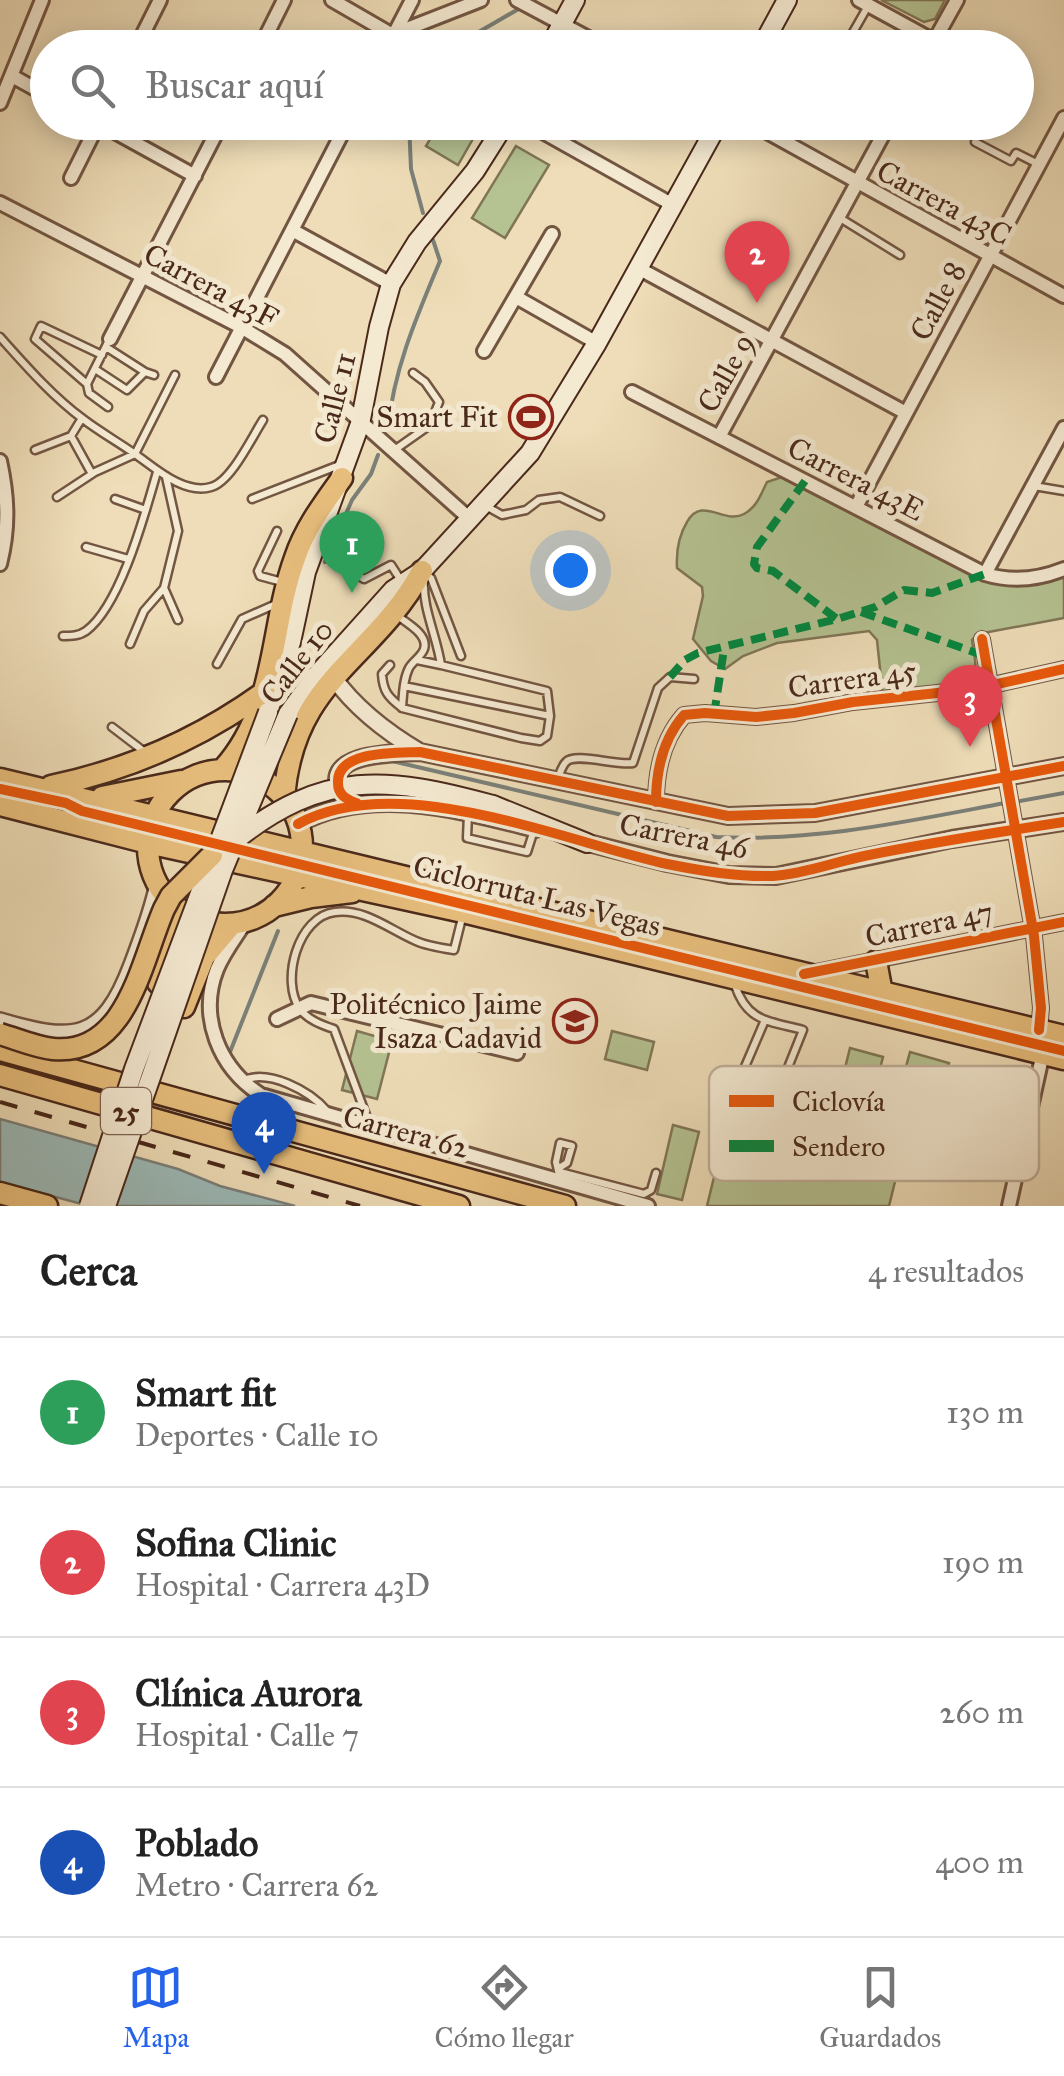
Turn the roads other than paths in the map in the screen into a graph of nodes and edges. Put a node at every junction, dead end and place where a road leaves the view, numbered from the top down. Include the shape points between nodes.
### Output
1 (42, 0) edge
2 (160, 0) edge
3 (284, 0) edge
4 (332, 0) edge
5 (412, 0) edge
6 (481, 0) edge
7 (576, 0) edge
8 (787, 0) edge
9 (958, 0) edge
10 (519, 1) edge
11 (864, 2) edge
12 (562, 24) junction
13 (30, 30) edge
14 (30, 30) edge
15 (145, 30) edge
16 (269, 30) edge
17 (387, 30) edge
18 (396, 30) edge
19 (404, 30) edge
20 (559, 30) edge
21 (573, 30) edge
22 (771, 30) edge
23 (852, 30) edge
24 (910, 30) edge
25 (941, 30) edge
26 (12, 76) junction
27 (30, 86) edge
28 (0, 103) edge
29 (1064, 118) edge
30 (90, 140) edge
31 (129, 140) edge
32 (213, 140) edge
33 (339, 140) edge
34 (495, 140) edge
35 (558, 140) edge
36 (710, 140) edge
37 (780, 140) edge
38 (880, 140) edge
39 (975, 142) dead end
40 (1039, 165) junction
41 (194, 176) junction
42 (72, 178) dead end
43 (857, 184) junction
44 (0, 203) edge
45 (673, 205) junction
46 (839, 218) junction
47 (292, 230) junction
48 (552, 234) dead end
49 (900, 255) dead end
50 (990, 256) junction
51 (638, 268) junction
52 (143, 278) junction
53 (391, 284) junction
54 (1064, 296) edge
55 (516, 297) junction
56 (242, 326) junction
57 (0, 337) edge
58 (772, 341) junction
59 (597, 343) junction
60 (106, 347) junction
61 (484, 351) dead end
62 (95, 368) junction
63 (145, 372) junction
64 (413, 373) dead end
65 (175, 375) dead end
66 (154, 376) dead end
67 (216, 377) dead end
68 (88, 384) junction
69 (632, 392) dead end
70 (108, 407) dead end
71 (906, 413) junction
72 (82, 418) junction
73 (263, 420) dead end
74 (360, 424) junction
75 (1064, 428) edge
76 (71, 436) junction
77 (719, 437) junction
78 (35, 450) dead end
79 (392, 452) junction
80 (135, 454) junction
81 (0, 461) edge
82 (345, 469) junction
83 (157, 472) junction
84 (92, 474) junction
85 (166, 476) junction
86 (1033, 486) junction
87 (1064, 491) edge
88 (57, 497) dead end
89 (115, 499) dead end
90 (252, 499) dead end
91 (484, 504) junction
92 (856, 507) junction
93 (146, 510) junction
94 (600, 516) dead end
95 (471, 520) junction
96 (277, 531) dead end
97 (86, 547) dead end
98 (341, 547) dead end
99 (128, 559) junction
100 (0, 564) edge
101 (427, 568) junction
102 (1064, 569) edge
103 (986, 574) junction
104 (403, 583) junction
105 (164, 588) junction
106 (284, 592) junction
107 (394, 613) junction
108 (178, 620) dead end
109 (64, 636) dead end
110 (982, 639) dead end
111 (130, 644) dead end
112 (460, 656) dead end
113 (416, 659) junction
114 (216, 664) dead end
115 (390, 664) dead end
116 (441, 665) junction
117 (1064, 670) edge
118 (333, 677) junction
119 (694, 679) dead end
120 (404, 686) junction
121 (991, 686) junction
122 (402, 708) junction
123 (261, 709) junction
124 (550, 716) junction
125 (112, 727) dead end
126 (294, 741) junction
127 (420, 752) junction
128 (151, 757) junction
129 (1064, 766) edge
130 (223, 769) junction
131 (1006, 777) junction
132 (0, 778) edge
133 (188, 779) junction
134 (557, 779) junction
135 (42, 788) junction
136 (284, 797) junction
137 (87, 799) junction
138 (656, 802) junction
139 (358, 804) junction
140 (0, 805) edge
141 (468, 813) junction
142 (155, 815) junction
143 (1015, 822) junction
144 (1064, 822) edge
145 (298, 824) junction
146 (534, 829) junction
147 (148, 842) junction
148 (233, 843) junction
149 (588, 843) junction
150 (302, 850) junction
151 (212, 854) junction
152 (297, 874) junction
153 (162, 891) junction
154 (374, 892) junction
155 (274, 906) junction
156 (463, 912) junction
157 (239, 922) junction
158 (1064, 922) edge
159 (1033, 928) junction
160 (876, 961) junction
161 (804, 974) junction
162 (733, 979) junction
163 (882, 993) junction
164 (300, 1008) junction
165 (277, 1019) dead end
166 (765, 1020) junction
167 (0, 1021) edge
168 (1053, 1031) edge
169 (36, 1032) junction
170 (0, 1034) edge
171 (0, 1050) edge
172 (517, 1053) dead end
173 (1054, 1056) edge
174 (745, 1066) edge
175 (788, 1066) edge
176 (142, 1071) junction
177 (76, 1073) junction
178 (0, 1075) edge
179 (242, 1081) junction
180 (1039, 1106) edge
181 (328, 1112) junction
182 (369, 1124) junction
183 (656, 1172) dead end
184 (559, 1174) junction
185 (1016, 1181) edge
186 (0, 1193) edge
187 (47, 1206) edge
188 (89, 1206) edge
189 (106, 1206) edge
190 (459, 1206) edge
191 (565, 1206) edge
192 (648, 1206) edge
193 (1009, 1206) edge

1 - 13 street
2 - 15 street
3 - 16 street
4 - 17 street
5 - 18 street
6 - 19 street
7 - 12 main road
8 - 22 main road
9 - 25 street
10 - 12 street
11 - 23 lane
11 - 24 street
12 - 20 main road
12 - 21 street
14 - 26 street
26 - 27 street
26 - 28 street
29 - 40 street, Calle 8
30 - 42 street
31 - 41 street
32 - 41 street
33 - 47 street
34 - 53 main road, Calle 11
35 - 45 street
36 - 45 main road, Calle 10
37 - 43 street, Carrera 43C
38 - 43 street, Calle 9
39 - 40 lane via 1011,161 1016,153
40 - 50 street, Calle 8
41 - 52 street
43 - 46 street, Calle 9
43 - 50 street, Carrera 43C
44 - 52 street, Carrera 43F
45 - 51 main road, Calle 10
46 - 49 lane
46 - 58 street, Calle 9
47 - 53 street
47 - 56 street
48 - 55 street
50 - 54 street, Carrera 43C
50 - 71 street, Calle 8
51 - 58 street
51 - 59 main road, Calle 10
52 - 56 street, Carrera 43F
52 - 60 street
53 - 74 main road, Calle 11
55 - 59 street
55 - 61 street
56 - 67 street
56 - 74 street, Carrera 43F via 285,354
57 - 72 lane
58 - 71 street
58 - 77 street, Calle 9
59 - 91 main road, Calle 10 via 530,453
60 - 62 lane
60 - 63 lane
60 - 68 lane via 41,326 35,339
62 - 63 lane via 126,390
62 - 68 lane
63 - 66 lane
64 - 79 lane via 439,402 430,425
65 - 80 lane
68 - 70 lane via 89,393
69 - 77 street, Carrera 43E
71 - 92 street, Calle 8
72 - 76 lane
72 - 80 lane
73 - 85 lane via 224,480 198,488
74 - 79 street, Carrera 43F
74 - 82 main road, Calle 11
75 - 86 street
76 - 78 lane
76 - 84 lane
77 - 92 street, Carrera 43E
79 - 95 street, Carrera 43F
80 - 83 lane
80 - 84 lane
81 - 100 street via 8,527
82 - 90 lane
82 - 106 main road via 312,518
82 - 123 main road, Calle 11 via 306,572 291,642
83 - 85 lane
83 - 93 lane
84 - 88 lane
85 - 105 lane via 178,530
86 - 87 lane
86 - 103 street
89 - 93 lane
91 - 94 lane via 502,515 560,497
91 - 95 main road, Calle 10
92 - 103 street, Carrera 43E
93 - 99 lane
95 - 101 main road, Calle 10
96 - 106 lane via 258,571
97 - 99 lane
98 - 104 lane via 356,575 364,578 392,565
99 - 109 lane via 97,619 76,636
101 - 104 main road, Calle 10
101 - 107 main road
101 - 112 lane
101 - 116 lane via 423,592
102 - 103 street, Carrera 43E via 1039,577
104 - 148 main road, Calle 10, bridge via 341,646 288,714
105 - 108 lane
105 - 111 lane via 144,610
106 - 114 lane via 242,619
106 - 123 main road
107 - 113 lane via 422,635 423,652
107 - 118 main road
110 - 121 street
113 - 116 lane
113 - 120 lane
115 - 122 lane via 383,685
116 - 124 lane via 547,691
117 - 121 street, Carrera 45
118 - 126 main road
118 - 127 street, Carrera 46 via 389,734
119 - 134 lane via 670,678 658,688 633,764 574,757
120 - 122 lane
120 - 124 lane
121 - 131 street
121 - 138 street, Carrera 45 via 756,717 684,715 658,770
122 - 124 lane via 540,741
123 - 126 main road via 270,739
123 - 128 main road
123 - 130 main road
123 - 151 main road, Calle 10, bridge
125 - 128 lane
126 - 136 main road
127 - 134 street, Carrera 46
127 - 139 street via 368,756 344,766 338,787
128 - 135 main road
129 - 131 street, Carrera 46
130 - 133 main road
130 - 136 main road via 246,772
131 - 138 street, Carrera 46 via 815,813 728,816
131 - 143 street
132 - 135 main road
133 - 137 main road
133 - 142 main road
134 - 138 street, Carrera 46
135 - 137 main road
136 - 145 main road
137 - 142 main road
139 - 141 street, Carrera 46
139 - 145 street, Carrera 46
140 - 147 main road
141 - 146 street, Carrera 46
141 - 146 lane via 467,838 527,852
142 - 147 main road
142 - 150 main road
143 - 144 street, Carrera 46
143 - 149 street, Carrera 46 via 776,876 729,875
143 - 159 street
145 - 150 main road
146 - 149 street, Carrera 46
147 - 152 main road
147 - 153 main road
148 - 149 main road, bridge via 283,808 341,788 402,784 493,804
148 - 176 main road, Calle 10, bridge
150 - 152 main road
150 - 161 main road
151 - 170 main road, bridge via 171,896 106,1034 65,1049
151 - 176 main road, Calle 10, bridge
152 - 154 main road
152 - 155 main road
153 - 157 main road via 196,918
153 - 169 street via 105,1018 76,1032
153 - 176 main road, bridge via 171,913 167,955 139,1035
154 - 155 main road
154 - 156 main road
155 - 157 main road
156 - 162 main road
156 - 164 lane via 454,950 419,942 370,917 334,912 310,922 292,984
157 - 176 main road, bridge via 204,957 168,1048
157 - 179 street via 210,1001 217,1044
158 - 159 street, Carrera 47
159 - 160 street, Carrera 47
159 - 168 street via 1042,1008
160 - 161 street, Carrera 47
160 - 163 main road
161 - 163 main road
162 - 166 lane via 742,1006
162 - 173 main road
163 - 168 main road
164 - 165 street
164 - 172 street via 310,1003
164 - 182 lane via 334,1029
166 - 174 lane
166 - 175 lane via 803,1030
167 - 169 street
169 - 177 main road
171 - 177 main road, Carrera 62 / 25
173 - 180 street
176 - 188 main road, Calle 10, bridge
176 - 189 main road, Calle 10, bridge
177 - 191 main road, Carrera 62 / 25
178 - 190 main road, Carrera 62 / 25
179 - 181 street via 261,1095
179 - 181 lane via 256,1076 305,1090
181 - 182 street
182 - 184 street
183 - 184 lane via 644,1194
184 - 192 street
185 - 193 street
186 - 187 main road

